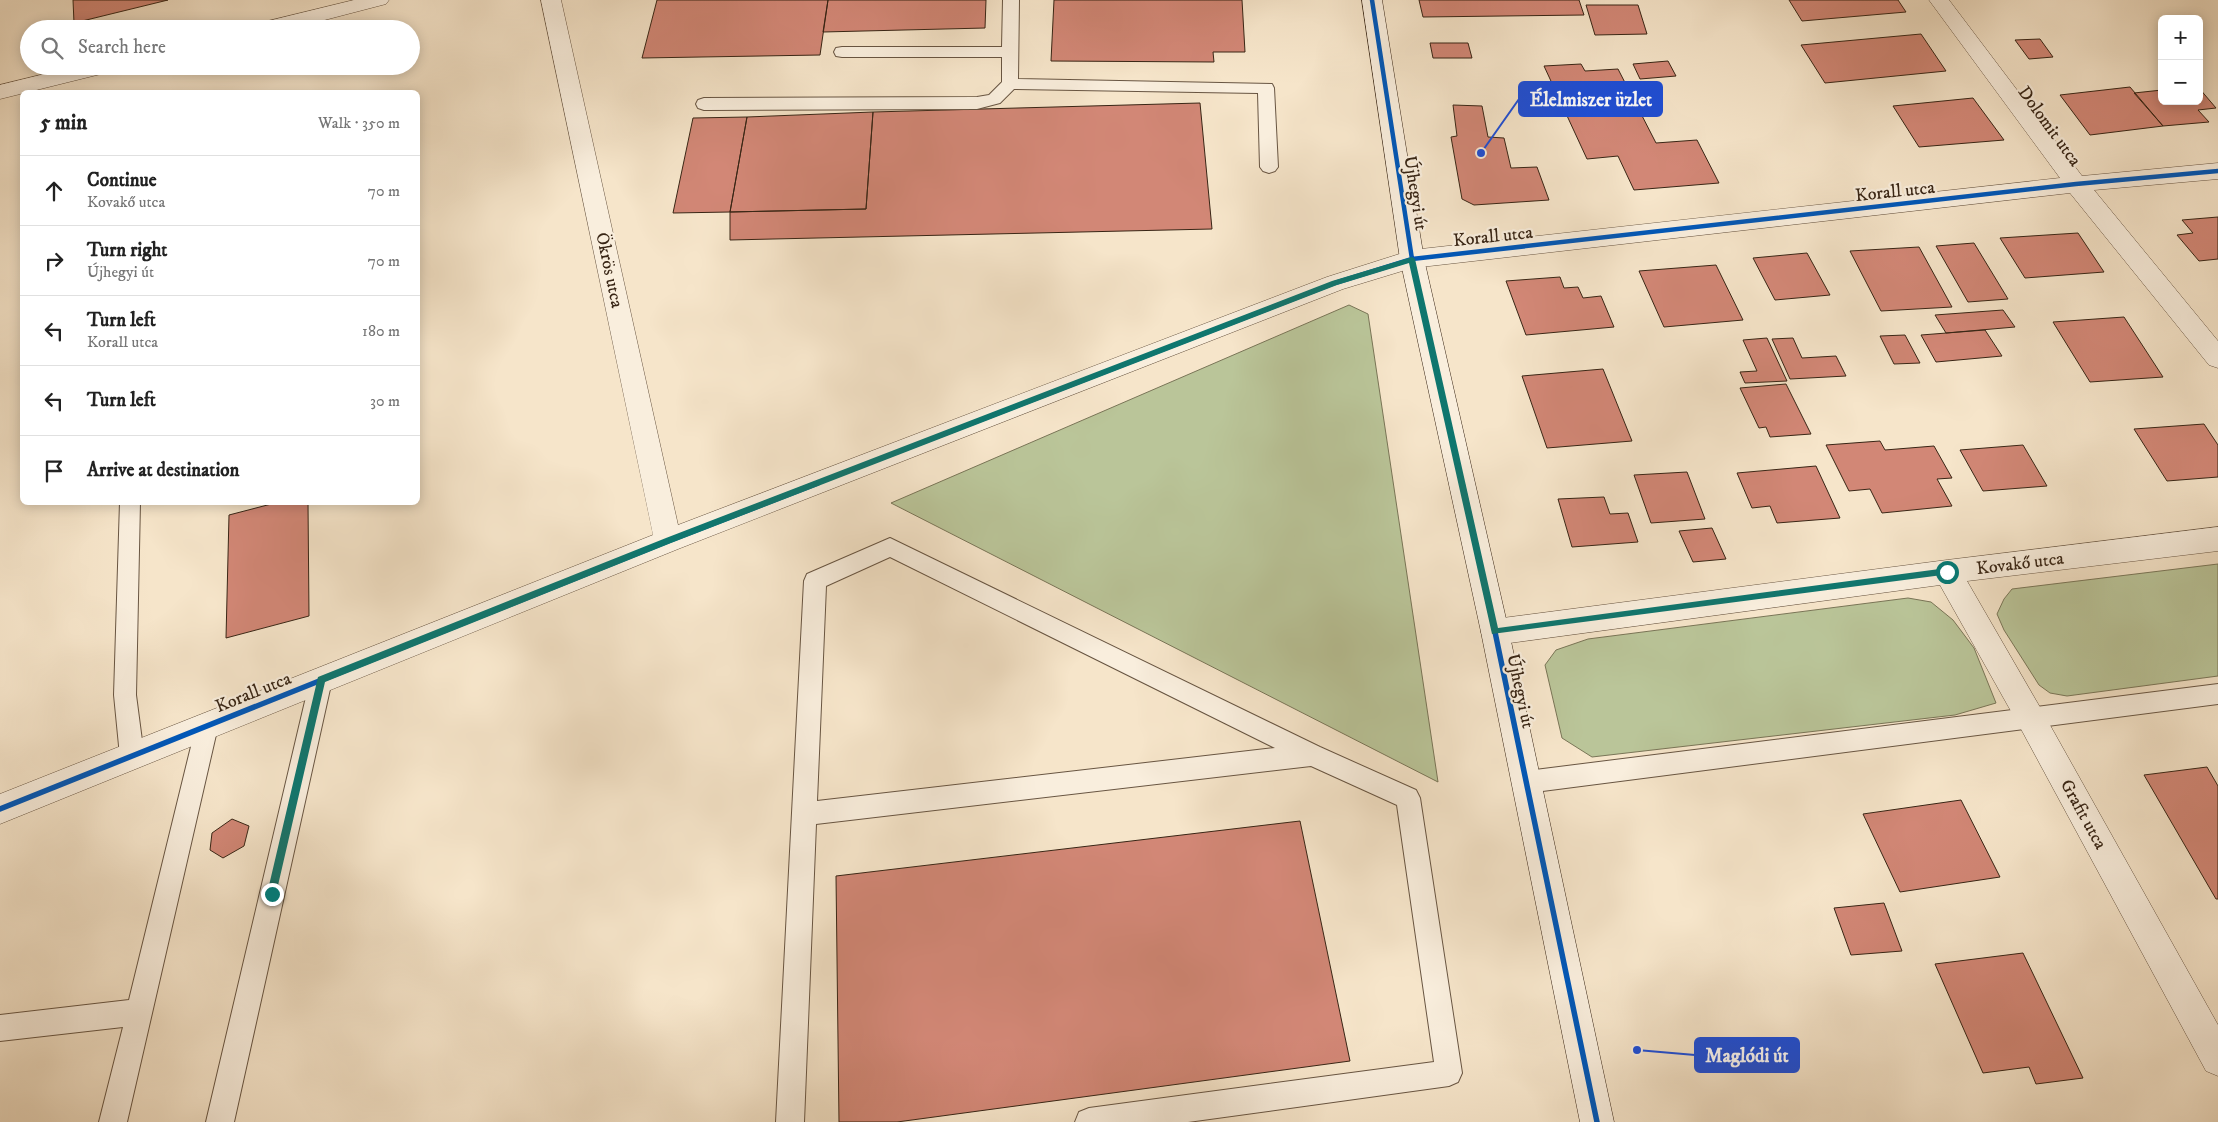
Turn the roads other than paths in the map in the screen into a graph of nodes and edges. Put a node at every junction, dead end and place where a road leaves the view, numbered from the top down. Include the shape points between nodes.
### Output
1 (379, 0) edge
2 (551, 0) edge
3 (1012, 0) edge
4 (1372, 0) edge
5 (1940, 0) edge
6 (299, 20) edge
7 (842, 52) dead end
8 (1010, 52) junction
9 (69, 75) edge
10 (1010, 84) junction
11 (0, 92) edge
12 (704, 104) dead end
13 (1269, 167) dead end
14 (2218, 171) edge
15 (2076, 184) junction
16 (1412, 259) junction
17 (2218, 358) edge
18 (130, 505) edge
19 (2218, 539) edge
20 (668, 541) junction
21 (1947, 572) junction
22 (1495, 632) junction
23 (321, 680) junction
24 (2218, 694) edge
25 (2031, 719) junction
26 (207, 726) junction
27 (1312, 755) junction
28 (132, 756) junction
29 (1527, 782) junction
30 (0, 809) edge
31 (806, 814) junction
32 (139, 1012) junction
33 (0, 1028) edge
34 (2218, 1058) edge
35 (113, 1122) edge
36 (220, 1122) edge
37 (790, 1122) edge
38 (1089, 1122) edge
39 (1597, 1122) edge

1 - 6 street
2 - 20 street, Ökrös utca
3 - 8 lane
4 - 16 street, Újhegyi út
5 - 15 street, Dolomit utca
7 - 8 lane
8 - 10 lane
9 - 11 street
10 - 12 lane via 994,99 977,103
10 - 13 lane via 1266,88
14 - 15 street, Korall utca
15 - 16 street, Korall utca
15 - 17 street, Dolomit utca
16 - 20 street, Korall utca via 1335,283
16 - 22 street, Újhegyi út
18 - 28 lane via 125,695
19 - 21 street, Kovakő utca
20 - 23 street, Korall utca
21 - 22 street, Kovakő utca
21 - 25 street, Grafit utca
22 - 29 street, Újhegyi út
23 - 26 street, Korall utca
23 - 36 lane
24 - 25 lane
25 - 29 lane
25 - 34 street, Grafit utca
26 - 28 street, Korall utca
26 - 32 lane
27 - 31 lane
27 - 31 lane via 890,547 815,581
27 - 38 lane via 1408,798 1449,1073
28 - 30 street, Korall utca
29 - 39 street, Újhegyi út
31 - 37 lane
32 - 33 lane
32 - 35 lane

